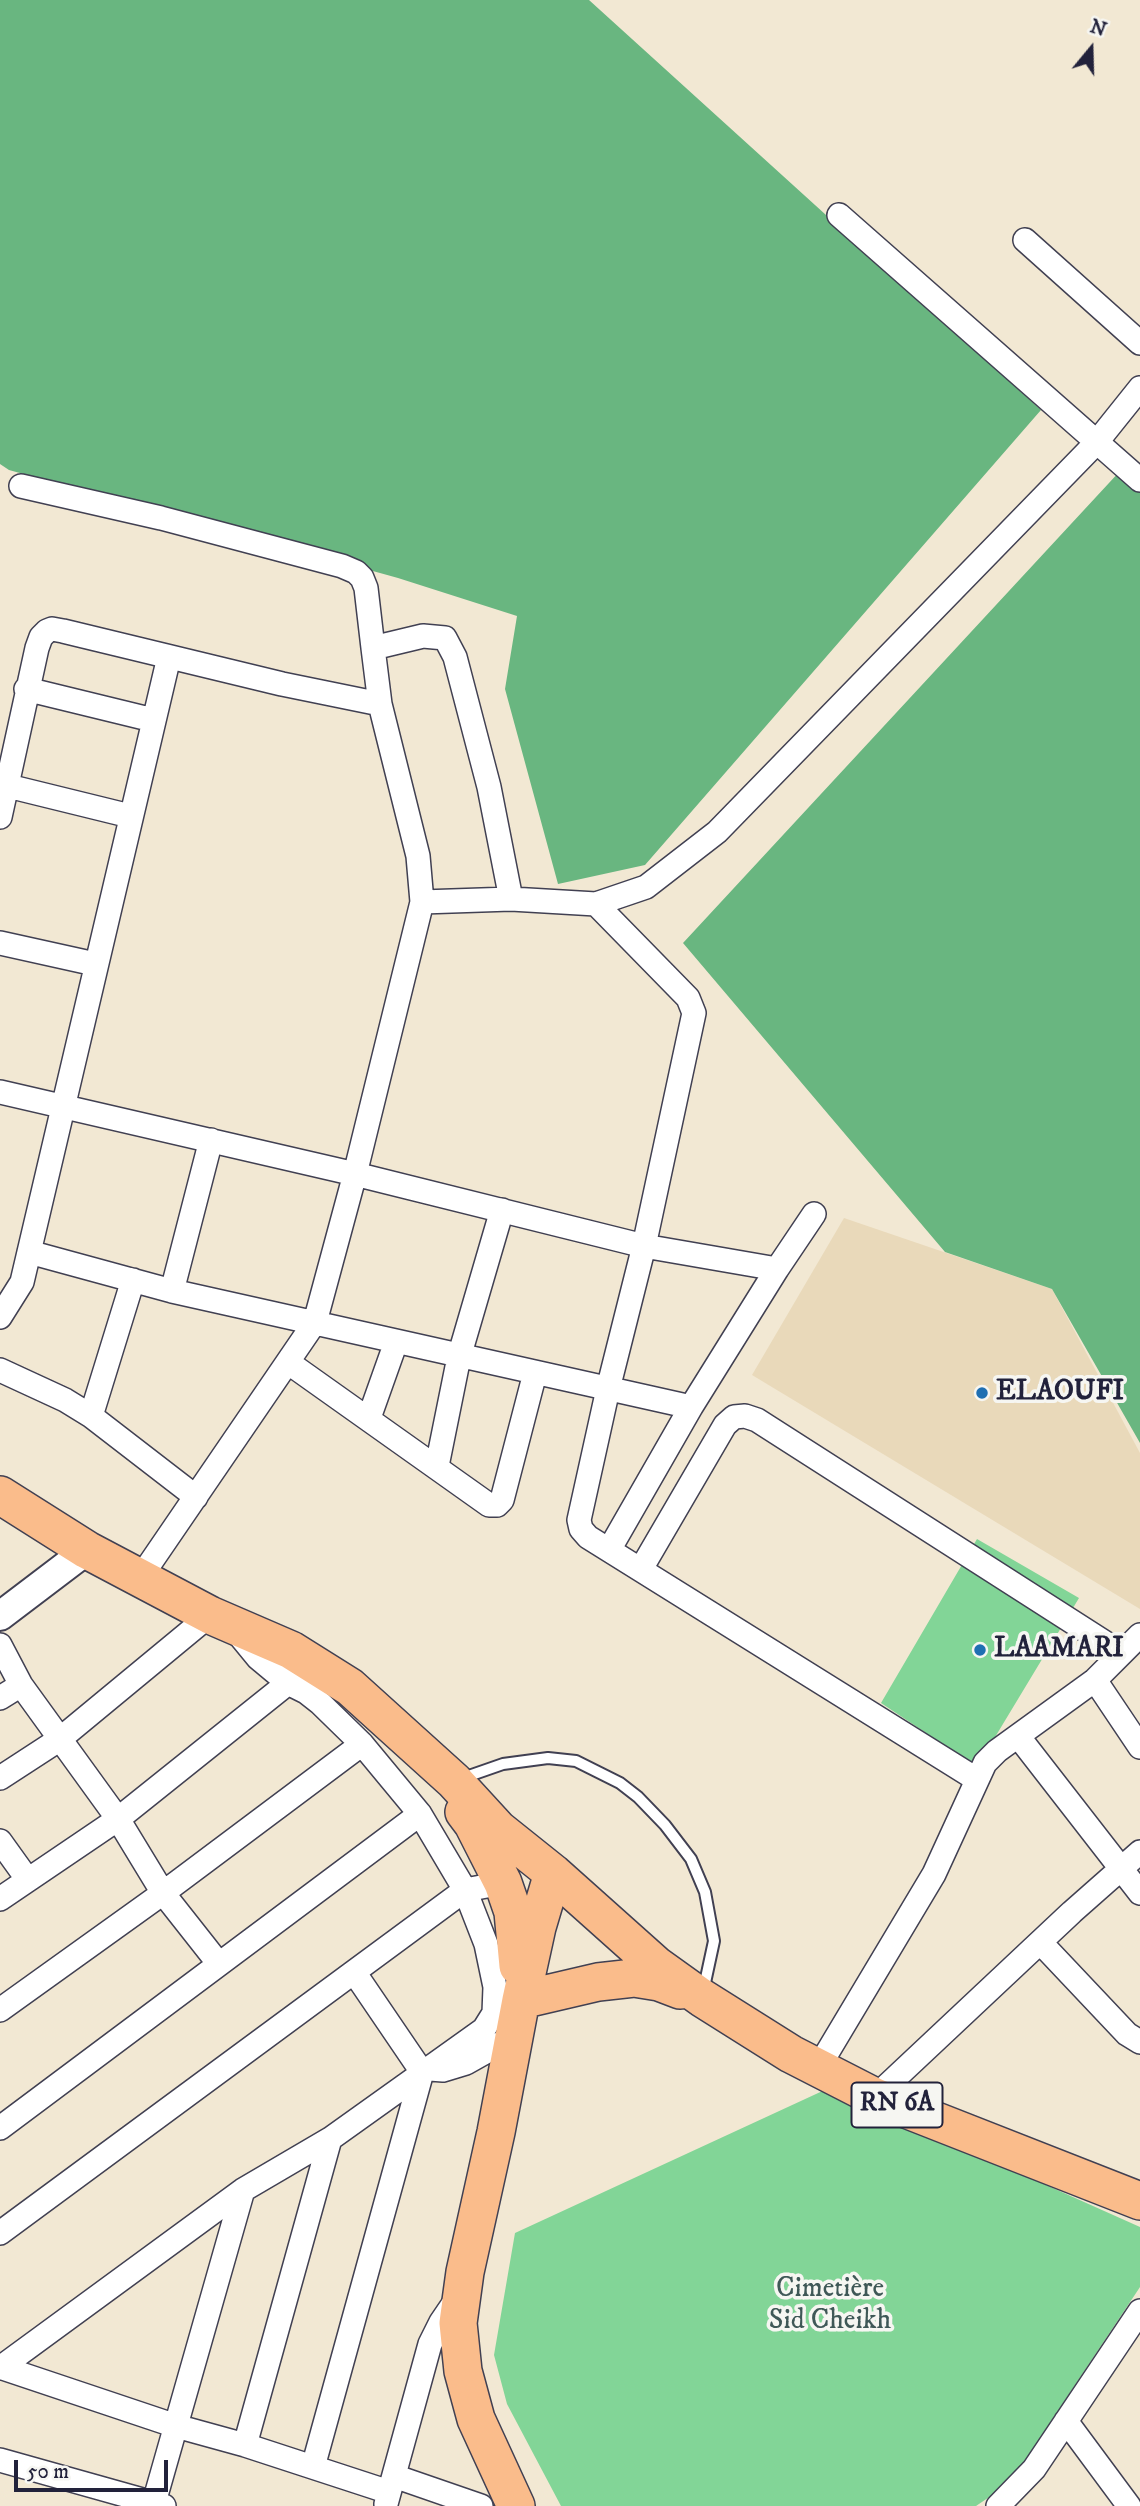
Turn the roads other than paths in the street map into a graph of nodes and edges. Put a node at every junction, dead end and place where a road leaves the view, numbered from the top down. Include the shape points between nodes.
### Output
1 (839, 215) dead end
2 (1025, 240) dead end
3 (1140, 343) edge
4 (1140, 388) edge
5 (1096, 443) junction
6 (1140, 480) edge
7 (21, 486) dead end
8 (373, 648) junction
9 (169, 657) junction
10 (26, 689) junction
11 (380, 704) junction
12 (153, 720) junction
13 (8, 786) junction
14 (130, 816) junction
15 (0, 817) edge
16 (511, 899) junction
17 (422, 902) junction
18 (596, 904) junction
19 (0, 943) edge
20 (95, 964) junction
21 (0, 1092) edge
22 (62, 1108) junction
23 (211, 1140) junction
24 (355, 1174) junction
25 (502, 1210) junction
26 (814, 1214) dead end
27 (644, 1246) junction
28 (29, 1252) junction
29 (777, 1269) junction
30 (133, 1280) junction
31 (172, 1291) junction
32 (3, 1308) edge
33 (315, 1322) junction
34 (396, 1342) junction
35 (459, 1357) junction
36 (289, 1363) junction
37 (0, 1370) edge
38 (535, 1373) junction
39 (608, 1389) junction
40 (691, 1407) junction
41 (91, 1416) junction
42 (369, 1418) junction
43 (437, 1466) junction
44 (0, 1495) edge
45 (196, 1497) junction
46 (87, 1550) junction
47 (609, 1550) junction
48 (641, 1569) junction
49 (140, 1578) junction
50 (0, 1616) edge
51 (220, 1620) junction
52 (1140, 1635) edge
53 (0, 1645) edge
54 (1121, 1653) junction
55 (1095, 1679) junction
56 (288, 1683) junction
57 (21, 1685) junction
58 (0, 1698) edge
59 (1018, 1736) junction
60 (60, 1740) junction
61 (362, 1744) junction
62 (1140, 1746) edge
63 (418, 1749) junction
64 (0, 1778) edge
65 (976, 1779) junction
66 (454, 1781) junction
67 (420, 1814) junction
68 (118, 1819) junction
69 (0, 1841) edge
70 (1140, 1852) edge
71 (1119, 1868) junction
72 (553, 1873) junction
73 (29, 1880) junction
74 (503, 1883) junction
75 (465, 1890) junction
76 (163, 1892) junction
77 (1140, 1893) edge
78 (0, 1899) edge
79 (1041, 1943) junction
80 (219, 1964) junction
81 (354, 1972) junction
82 (702, 1998) junction
83 (521, 2000) junction
84 (0, 2010) edge
85 (514, 2036) junction
86 (1140, 2042) edge
87 (818, 2068) junction
88 (424, 2070) junction
89 (875, 2096) junction
90 (0, 2127) edge
91 (330, 2139) junction
92 (1123, 2184) edge
93 (243, 2190) junction
94 (1140, 2202) edge
95 (0, 2233) edge
96 (462, 2292) junction
97 (1140, 2311) edge
98 (0, 2367) edge
99 (1066, 2421) junction
100 (176, 2426) junction
101 (245, 2445) junction
102 (0, 2460) edge
103 (313, 2467) junction
104 (389, 2491) edge
105 (157, 2505) edge
106 (481, 2506) edge
107 (516, 2506) edge
108 (998, 2506) edge
109 (1129, 2506) edge

1 - 5 street
2 - 3 street
4 - 5 street
5 - 6 street
5 - 18 street via 717,832 646,887
7 - 8 street via 161,518 356,572 366,588
8 - 11 street
8 - 16 street via 424,636 445,638 450,645 489,787
9 - 10 street via 52,629 41,637
9 - 11 street
9 - 12 street
10 - 12 street
10 - 13 street
11 - 17 street via 415,843
12 - 14 street
13 - 14 street
13 - 15 street
14 - 20 street
16 - 17 street
16 - 18 street
17 - 24 street
18 - 27 street via 688,998 694,1013
19 - 20 street
20 - 22 street
21 - 22 street
22 - 23 street
22 - 28 street
23 - 24 street
23 - 31 street
24 - 25 street
24 - 33 street
25 - 27 street
25 - 35 street
26 - 29 street
27 - 29 street
27 - 39 street
28 - 30 street
28 - 32 street via 22,1282
29 - 40 street
30 - 31 street
30 - 41 street
31 - 33 street
33 - 34 street
33 - 36 street
34 - 35 street
34 - 42 street
35 - 38 street
35 - 43 street
36 - 42 street
36 - 45 street
37 - 41 street
38 - 39 street
38 - 43 street via 502,1500 489,1505
39 - 40 street
39 - 47 street via 579,1520 588,1537
40 - 47 street
41 - 45 street
42 - 43 street
44 - 46 main road
45 - 49 street
46 - 49 main road
46 - 50 street
47 - 48 street
48 - 54 street via 724,1424 745,1416
48 - 65 street
49 - 51 main road
51 - 56 street
51 - 60 street
51 - 63 main road via 291,1650 350,1687
52 - 54 street
53 - 57 street
54 - 55 street
55 - 59 street
55 - 62 street
56 - 61 street via 320,1703
56 - 68 street
57 - 58 street
57 - 60 street
59 - 65 street via 985,1763
59 - 71 street
60 - 64 street
60 - 68 street
61 - 67 street
61 - 76 street
63 - 66 main road, RN 6A
63 - 74 main road via 473,1824
65 - 87 street via 934,1874
66 - 72 main road, RN 6A via 498,1829
66 - 82 lane via 503,1764 548,1758 576,1761 638,1797 691,1859 705,1892 714,1941
67 - 75 street
67 - 80 street
68 - 73 street
68 - 76 street
69 - 73 street
70 - 71 street
71 - 77 street
71 - 79 street
72 - 82 main road, RN 6A via 656,1965
72 - 83 main road
73 - 78 street
74 - 75 street
74 - 83 main road via 513,1912
75 - 81 street
75 - 88 street via 486,1944 495,1987 494,2013 484,2029
76 - 80 street
76 - 84 street
79 - 86 street via 1127,2034
79 - 89 street
80 - 90 street
81 - 88 street
81 - 95 street
82 - 83 main road via 635,1978
82 - 87 main road, RN 6A
83 - 85 main road
85 - 88 street via 466,2063
85 - 96 main road
87 - 89 main road, RN 6A
88 - 91 street
88 - 103 street
89 - 92 main road, RN 6A
91 - 93 street
91 - 101 street
92 - 94 main road, RN 6A
93 - 98 street
93 - 100 street
96 - 104 street via 430,2344
96 - 107 main road via 458,2323 463,2371 476,2419
97 - 99 street
98 - 100 street
99 - 108 street via 1034,2469
99 - 109 street
100 - 101 street
100 - 105 street
101 - 103 street
102 - 105 street
103 - 104 street
104 - 106 street

